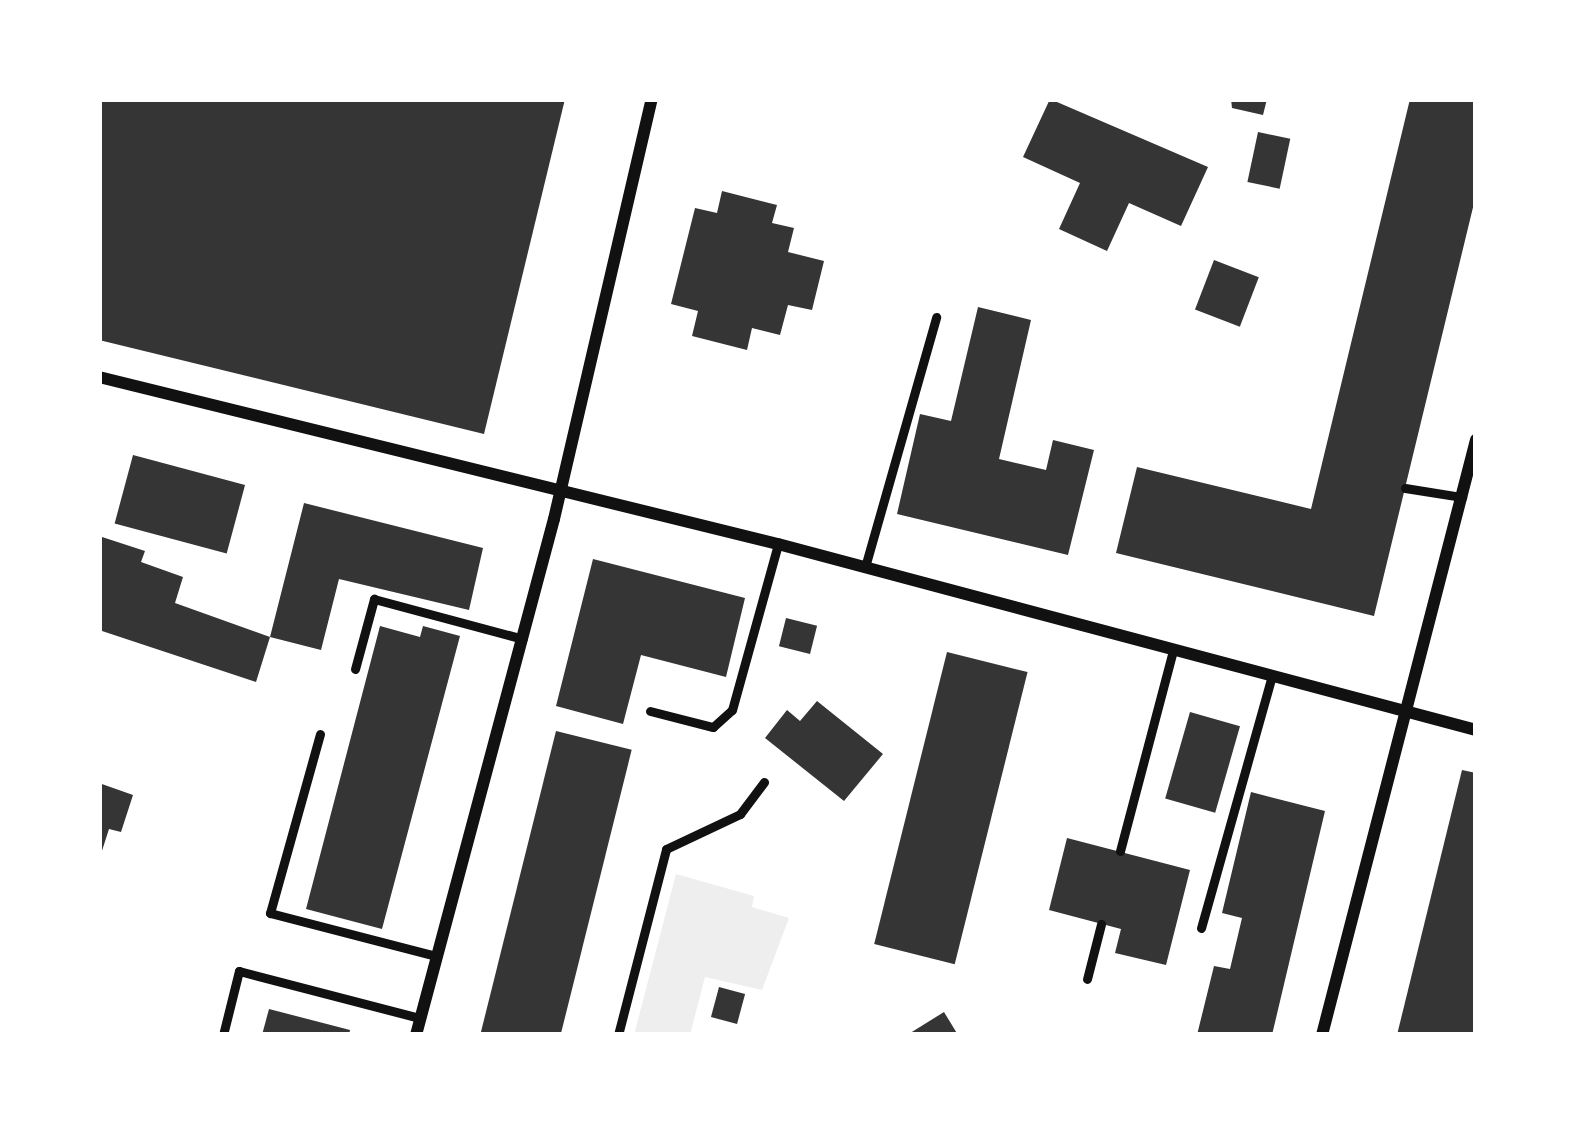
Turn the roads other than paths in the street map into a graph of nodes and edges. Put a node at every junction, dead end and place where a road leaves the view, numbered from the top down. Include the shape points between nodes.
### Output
1 (652, 99) edge
2 (936, 317) dead end
3 (99, 377) edge
4 (1476, 440) edge
5 (1405, 488) dead end
6 (560, 491) junction
7 (1462, 497) junction
8 (778, 544) junction
9 (865, 568) junction
10 (523, 639) junction
11 (1174, 650) junction
12 (355, 669) dead end
13 (1272, 676) junction
14 (650, 711) dead end
15 (1407, 712) junction
16 (1476, 730) edge
17 (320, 734) dead end
18 (764, 782) dead end
19 (1120, 851) dead end
20 (1101, 924) dead end
21 (1201, 928) dead end
22 (436, 956) junction
23 (1088, 979) dead end
24 (420, 1018) junction
25 (223, 1035) edge
26 (416, 1035) edge
27 (618, 1035) edge
28 (1322, 1035) edge

1 - 6 street
2 - 9 lane
3 - 6 street
4 - 7 street
5 - 7 lane
6 - 8 street
6 - 10 street
7 - 15 street
8 - 9 street
8 - 14 lane via 732,710 713,727
9 - 11 street
10 - 12 lane via 374,599
10 - 22 street
11 - 13 street
11 - 19 lane
13 - 15 street
13 - 21 lane
15 - 16 street
15 - 28 street
17 - 22 lane via 270,913
18 - 27 lane via 740,814 666,849
20 - 23 lane
22 - 24 street
24 - 25 lane via 239,970
24 - 26 street

